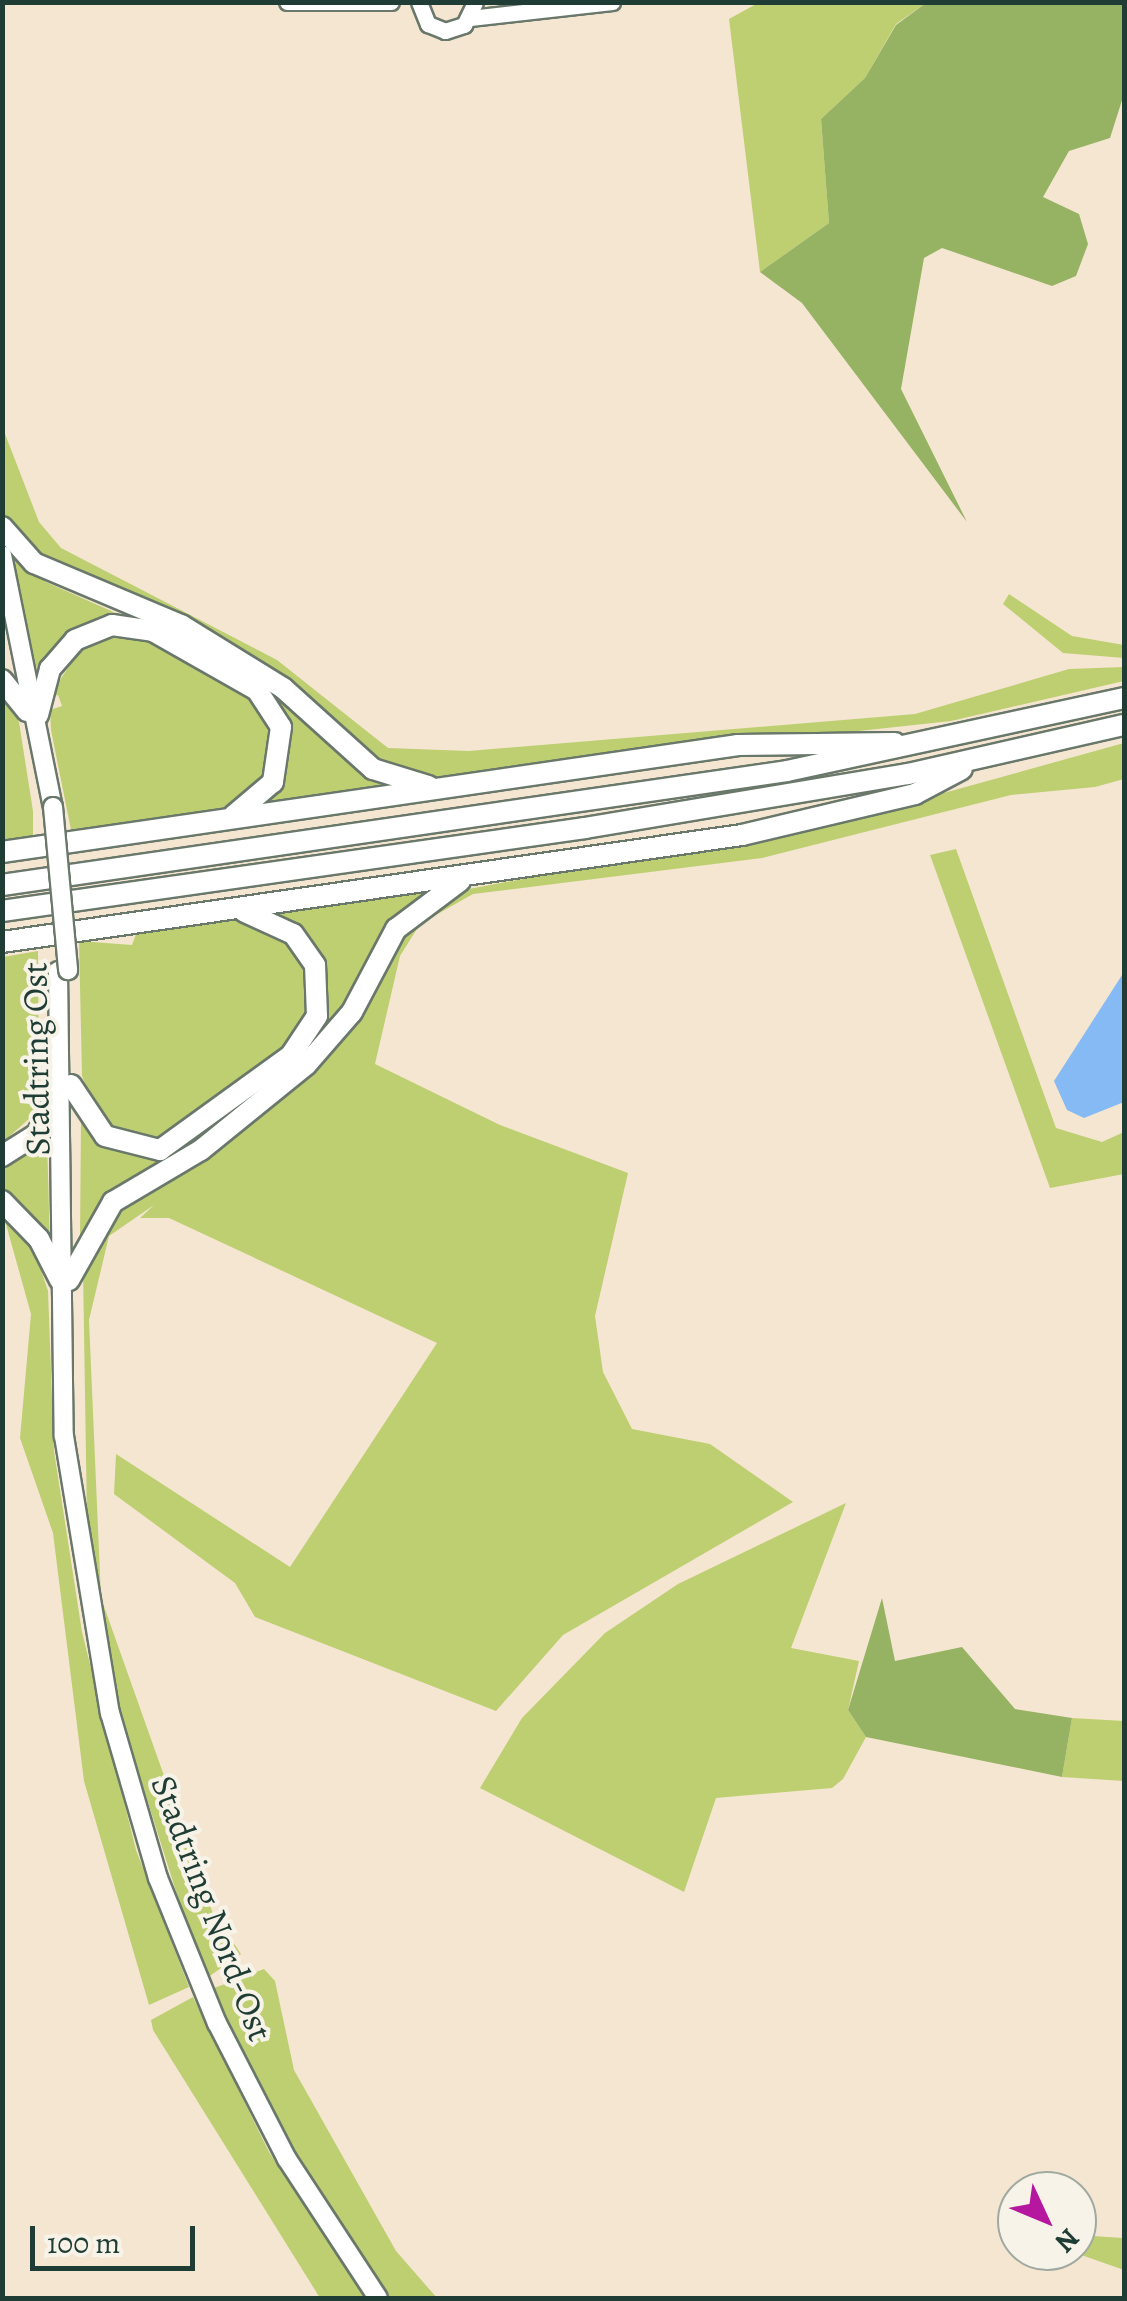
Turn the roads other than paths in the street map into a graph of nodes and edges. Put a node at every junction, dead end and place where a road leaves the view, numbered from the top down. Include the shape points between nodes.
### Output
1 (287, 2) edge
2 (390, 2) edge
3 (612, 2) edge
4 (370, 6) junction
5 (420, 9) edge
6 (472, 10) edge
7 (2, 527) edge
8 (2, 555) edge
9 (2, 600) edge
10 (2, 680) edge
11 (1124, 698) edge
12 (33, 713) junction
13 (1124, 725) edge
14 (917, 746) junction
15 (986, 757) junction
16 (445, 788) junction
17 (223, 820) junction
18 (2, 852) edge
19 (475, 874) junction
20 (2, 885) edge
21 (228, 910) junction
22 (2, 911) edge
23 (2, 942) edge
24 (66, 1087) junction
25 (2, 1156) edge
26 (2, 1201) edge
27 (65, 1280) junction
28 (378, 2298) edge

1 - 4 main road
2 - 4 main road
3 - 6 main road
4 - 5 main road
5 - 6 main road via 446,31
7 - 16 highway via 65,582 145,607 262,672 373,769
8 - 12 highway, Stadtring Ost
9 - 12 highway, Stadtring Ost
10 - 12 highway
11 - 14 highway
12 - 17 highway via 50,669 92,630 135,625 223,668 272,707 283,752 262,796
12 - 24 highway, Stadtring Ost, bridge via 63,970
13 - 15 highway
14 - 16 highway via 845,738 738,745
14 - 20 highway
15 - 19 highway via 856,810
15 - 22 highway via 585,828
16 - 17 highway
17 - 18 highway
19 - 21 highway
19 - 27 highway via 403,921 352,1012 306,1065 201,1150 113,1202
21 - 23 highway
21 - 24 highway via 280,924 315,965 317,1016 291,1055 160,1150 105,1136
24 - 25 highway via 37,1134
24 - 27 highway, Stadtring Ost
26 - 27 highway via 39,1239
27 - 28 highway, Stadtring Nord-Ost via 82,1567 125,1772 181,1940 287,2159

